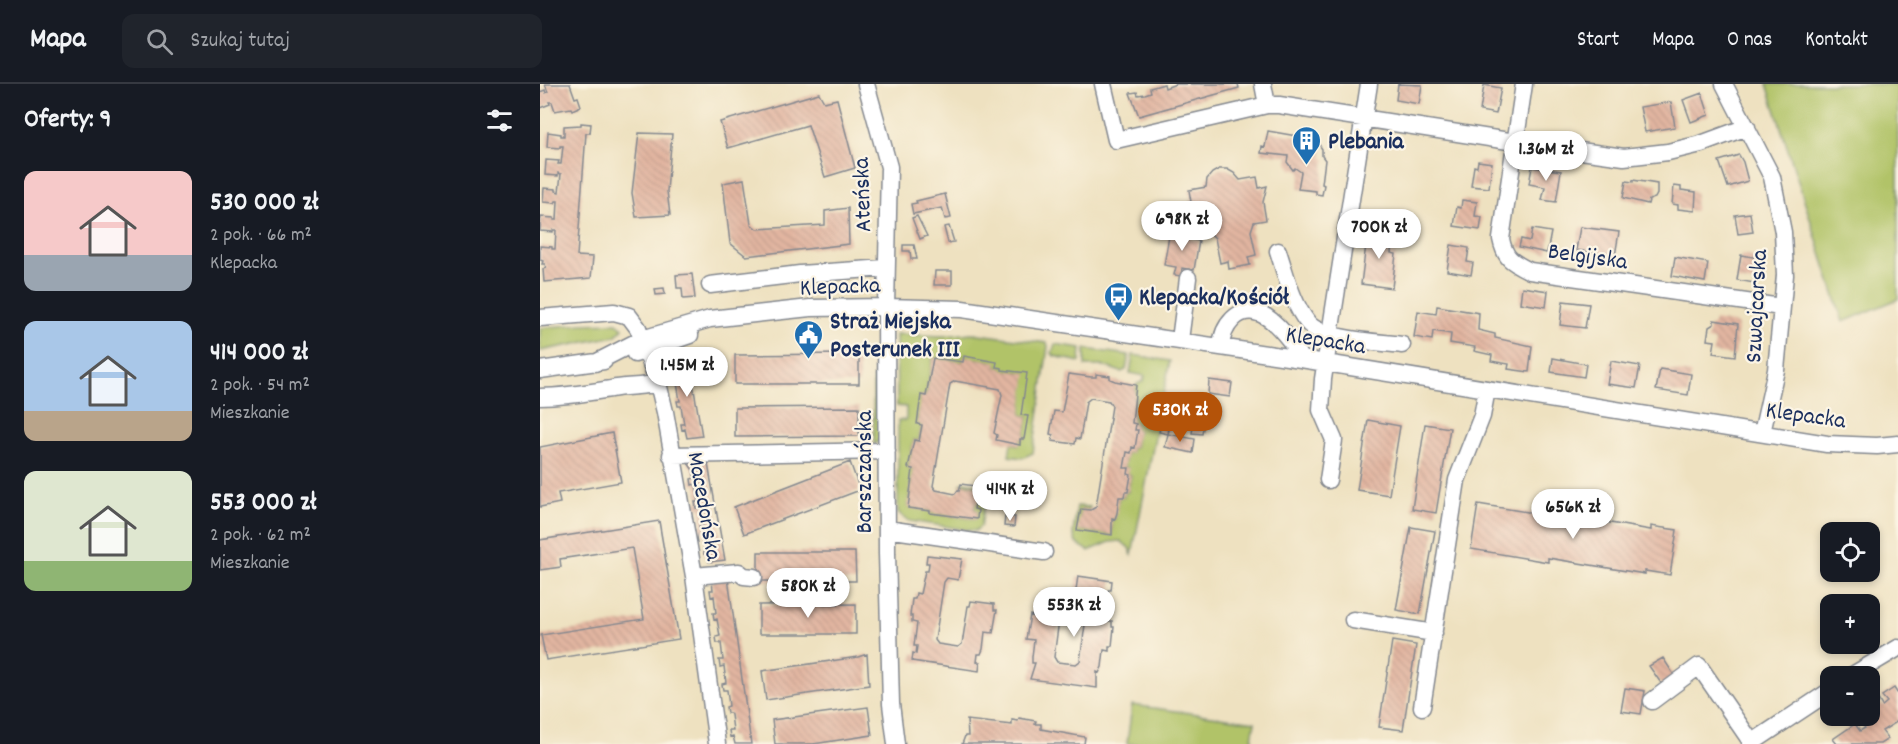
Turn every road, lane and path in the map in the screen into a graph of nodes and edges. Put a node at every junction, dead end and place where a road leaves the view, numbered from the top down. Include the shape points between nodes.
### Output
1 (866, 84) edge
2 (1103, 84) edge
3 (1263, 84) edge
4 (1369, 84) edge
5 (1524, 84) edge
6 (1724, 84) edge
7 (1267, 105) junction
8 (1364, 117) junction
9 (1747, 127) junction
10 (1515, 142) junction
11 (1278, 251) dead end
12 (886, 268) junction
13 (1188, 278) dead end
14 (710, 285) dead end
15 (885, 307) junction
16 (1781, 307) junction
17 (540, 318) edge
18 (1330, 334) junction
19 (1180, 340) junction
20 (644, 345) junction
21 (1402, 345) dead end
22 (1221, 346) junction
23 (1301, 359) junction
24 (1325, 363) junction
25 (540, 370) edge
26 (658, 382) junction
27 (1487, 389) junction
28 (540, 397) edge
29 (1762, 433) junction
30 (1898, 444) edge
31 (887, 451) junction
32 (671, 454) junction
33 (1328, 480) dead end
34 (887, 529) junction
35 (1044, 552) dead end
36 (694, 576) junction
37 (754, 577) dead end
38 (1353, 620) dead end
39 (1434, 633) junction
40 (1898, 648) edge
41 (1868, 666) edge
42 (1820, 698) edge
43 (1652, 701) dead end
44 (1422, 707) dead end
45 (1751, 743) edge
46 (717, 744) edge
47 (896, 744) edge

1 - 12 street, Ateńska via 889,167
2 - 7 street via 1116,140
3 - 7 street
4 - 8 street
5 - 10 street, Belgijska
6 - 9 street, Szwajcarska
7 - 8 street
8 - 10 street
8 - 18 street
9 - 10 street via 1701,144 1624,157
9 - 16 street, Szwajcarska via 1772,177 1783,232 1785,275
10 - 16 street, Belgijska via 1501,239 1504,252 1513,262 1530,271
11 - 18 street via 1295,303 1309,324
12 - 14 street
12 - 15 street, Ateńska
13 - 19 street
15 - 19 street, Klepacka via 962,309
15 - 20 street, Klepacka via 810,308 745,317
15 - 31 street, Barszczańska
16 - 29 street, Szwajcarska via 1776,370
17 - 20 street, Macedońska via 623,313 634,320
18 - 21 street
18 - 24 street
19 - 22 street, Klepacka
20 - 25 street, Klepacka via 620,359
20 - 26 street, Macedońska
22 - 23 street, Klepacka
22 - 23 street via 1225,327 1240,314 1250,312 1272,322 1297,348
23 - 24 street, Klepacka
24 - 27 street, Klepacka
24 - 33 street via 1321,410 1334,440
26 - 28 street via 565,397
26 - 32 street, Macedońska
27 - 29 street, Klepacka
27 - 39 street via 1482,416 1457,480
29 - 30 street, Klepacka via 1827,444
31 - 32 street
31 - 34 street, Barszczańska
32 - 36 street, Macedońska
34 - 35 street
34 - 47 street, Barszczańska via 891,704
36 - 37 street via 739,572
36 - 46 street, Macedońska
38 - 39 street
39 - 44 street
40 - 41 street
42 - 45 street
43 - 45 street via 1699,666

